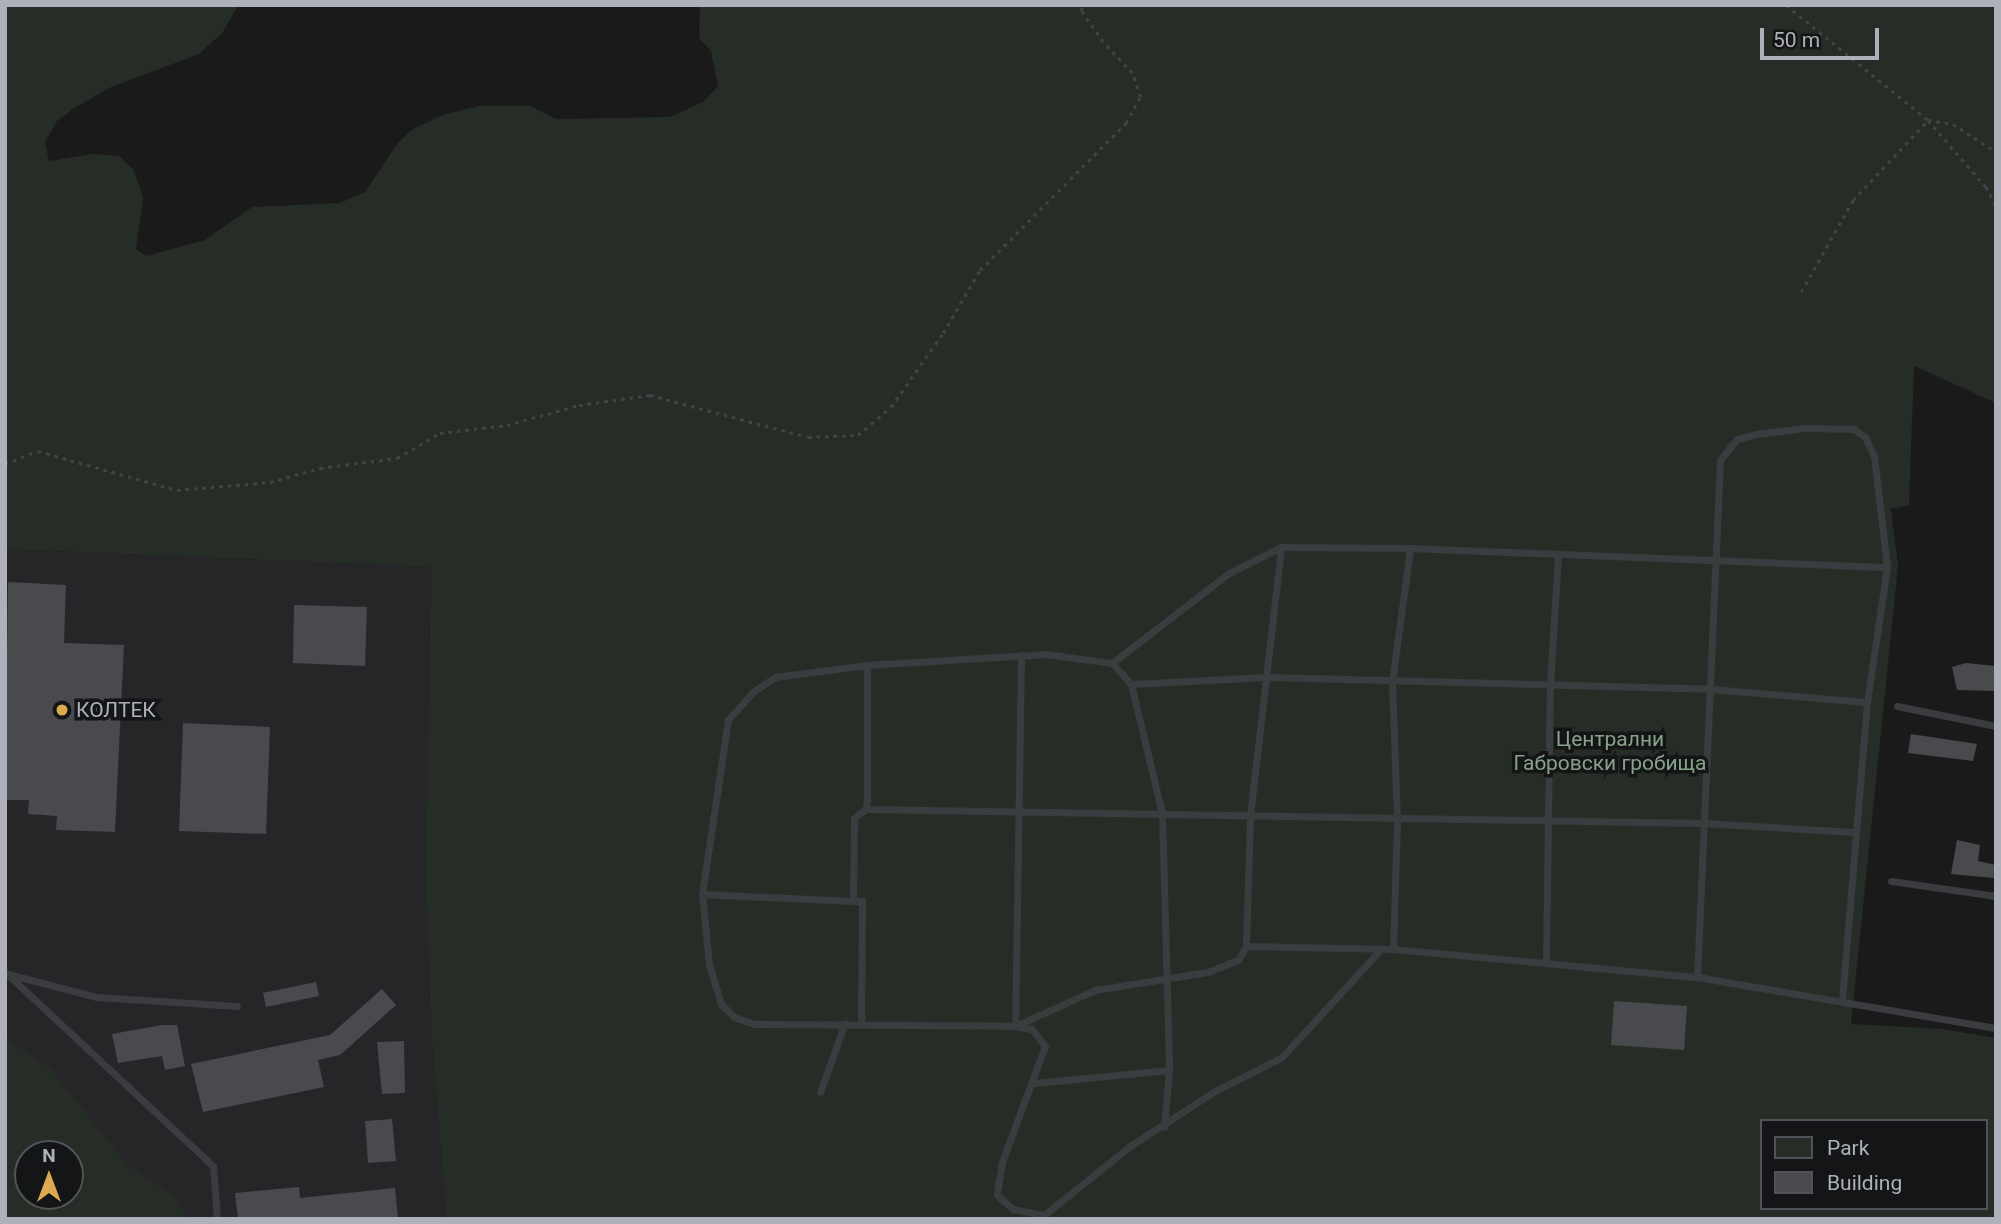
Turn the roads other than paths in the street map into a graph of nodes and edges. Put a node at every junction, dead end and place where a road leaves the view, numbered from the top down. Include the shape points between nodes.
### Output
1 (1281, 547) junction
2 (1410, 548) junction
3 (1558, 555) junction
4 (1715, 560) junction
5 (1887, 566) junction
6 (1021, 655) junction
7 (1112, 663) junction
8 (867, 665) junction
9 (1266, 677) junction
10 (1392, 682) junction
11 (1131, 684) junction
12 (1550, 685) junction
13 (1710, 689) junction
14 (1867, 702) junction
15 (1897, 706) dead end
16 (1996, 726) edge
17 (866, 809) junction
18 (1017, 809) junction
19 (1162, 813) junction
20 (1250, 817) junction
21 (1396, 819) junction
22 (1549, 821) junction
23 (1703, 823) junction
24 (1855, 832) junction
25 (1891, 881) dead end
26 (702, 894) junction
27 (1996, 896) edge
28 (853, 901) junction
29 (1246, 946) junction
30 (1381, 949) junction
31 (1393, 949) junction
32 (1546, 961) junction
33 (6, 973) edge
34 (1167, 977) junction
35 (1697, 977) junction
36 (1842, 1001) junction
37 (237, 1006) dead end
38 (845, 1023) junction
39 (861, 1023) junction
40 (1015, 1026) junction
41 (1996, 1028) edge
42 (1168, 1070) junction
43 (1034, 1083) junction
44 (820, 1092) dead end
45 (1164, 1126) junction
46 (217, 1219) edge

1 - 2 lane
1 - 7 lane via 1229,573
1 - 9 lane
2 - 3 lane
2 - 10 lane
3 - 4 lane
3 - 12 lane
4 - 5 lane
4 - 5 lane via 1720,460 1726,449 1737,439 1756,434 1828,428 1854,429 1865,437 1874,456
4 - 13 lane
5 - 14 lane
6 - 7 lane via 1071,655
6 - 8 lane
6 - 18 lane
7 - 11 lane
8 - 17 lane
8 - 26 lane via 775,677 753,692 728,720
9 - 10 lane
9 - 11 lane
9 - 20 lane
10 - 12 lane
10 - 21 lane
11 - 19 lane
12 - 13 lane
12 - 22 lane
13 - 14 lane
13 - 23 lane
14 - 24 lane
15 - 16 lane
17 - 18 lane
17 - 28 lane via 854,818
18 - 19 lane
18 - 40 lane
19 - 20 lane
19 - 34 lane
20 - 21 lane
20 - 29 lane
21 - 22 lane
21 - 31 lane
22 - 23 lane
22 - 32 lane
23 - 24 lane
23 - 35 lane
24 - 36 lane
25 - 27 lane
26 - 28 lane
26 - 38 lane via 709,964 721,1004 734,1017 754,1024
28 - 39 lane via 862,901
29 - 30 lane
29 - 34 lane via 1238,960 1223,967
30 - 31 lane
30 - 45 lane via 1282,1057 1215,1091
31 - 32 lane
32 - 35 lane
33 - 37 lane via 97,996
33 - 46 lane via 213,1166
34 - 40 lane via 1095,990
34 - 42 lane
35 - 36 lane
36 - 41 lane
38 - 39 lane
38 - 44 lane
39 - 40 lane
40 - 43 lane via 1032,1030 1045,1046
42 - 43 lane
42 - 45 lane
43 - 45 lane via 1002,1162 997,1195 1013,1209 1044,1215 1130,1146

